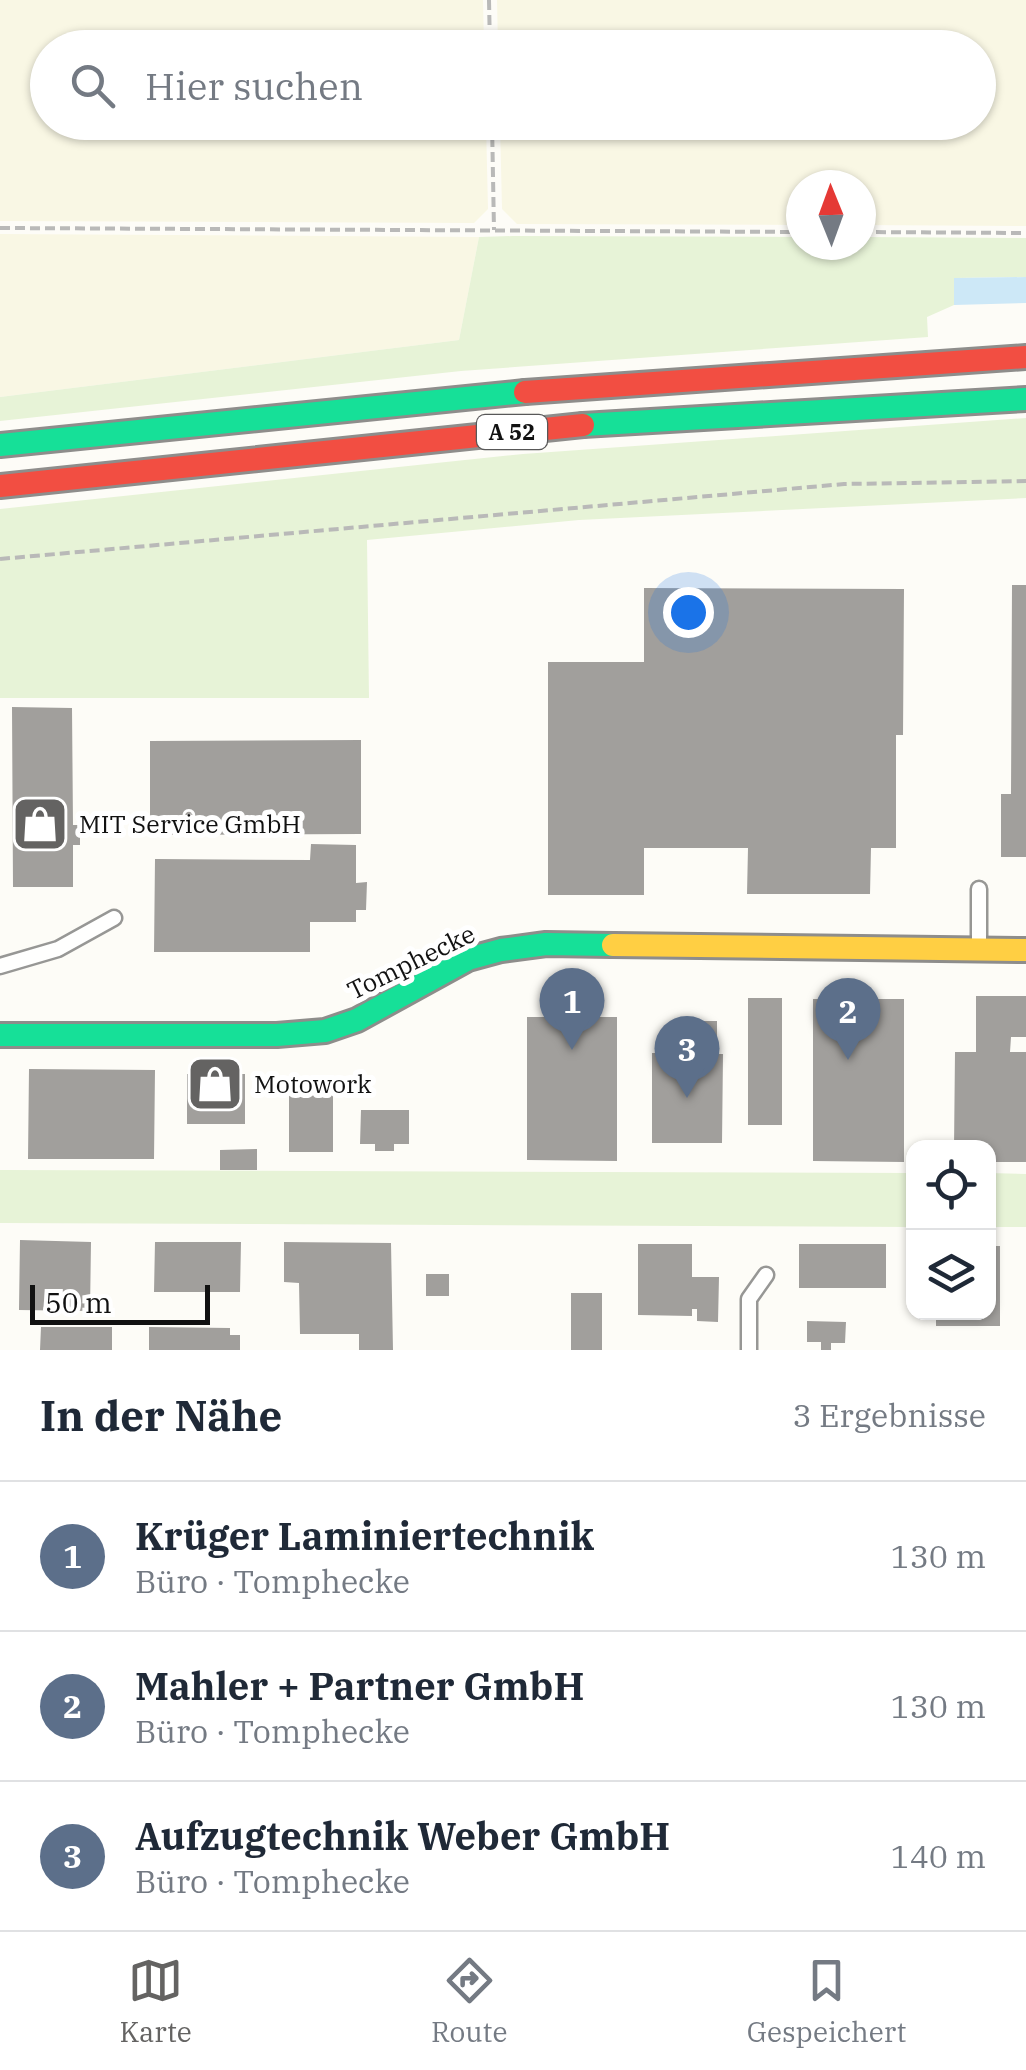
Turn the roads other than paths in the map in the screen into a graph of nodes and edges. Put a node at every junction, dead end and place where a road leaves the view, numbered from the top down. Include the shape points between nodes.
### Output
1 (1026, 358) edge
2 (1026, 399) edge
3 (0, 445) edge
4 (0, 486) edge
5 (979, 889) dead end
6 (114, 918) dead end
7 (979, 950) junction
8 (1026, 950) edge
9 (0, 966) edge
10 (0, 1035) edge
11 (766, 1274) dead end
12 (748, 1350) edge

1 - 3 main road, A 52 via 452,397
2 - 4 main road, A 52 via 596,424
5 - 7 lane
6 - 9 lane via 58,948
7 - 8 main road, Tomphecke
7 - 10 main road, Tomphecke via 546,944 468,959 325,1031
11 - 12 lane via 749,1299

